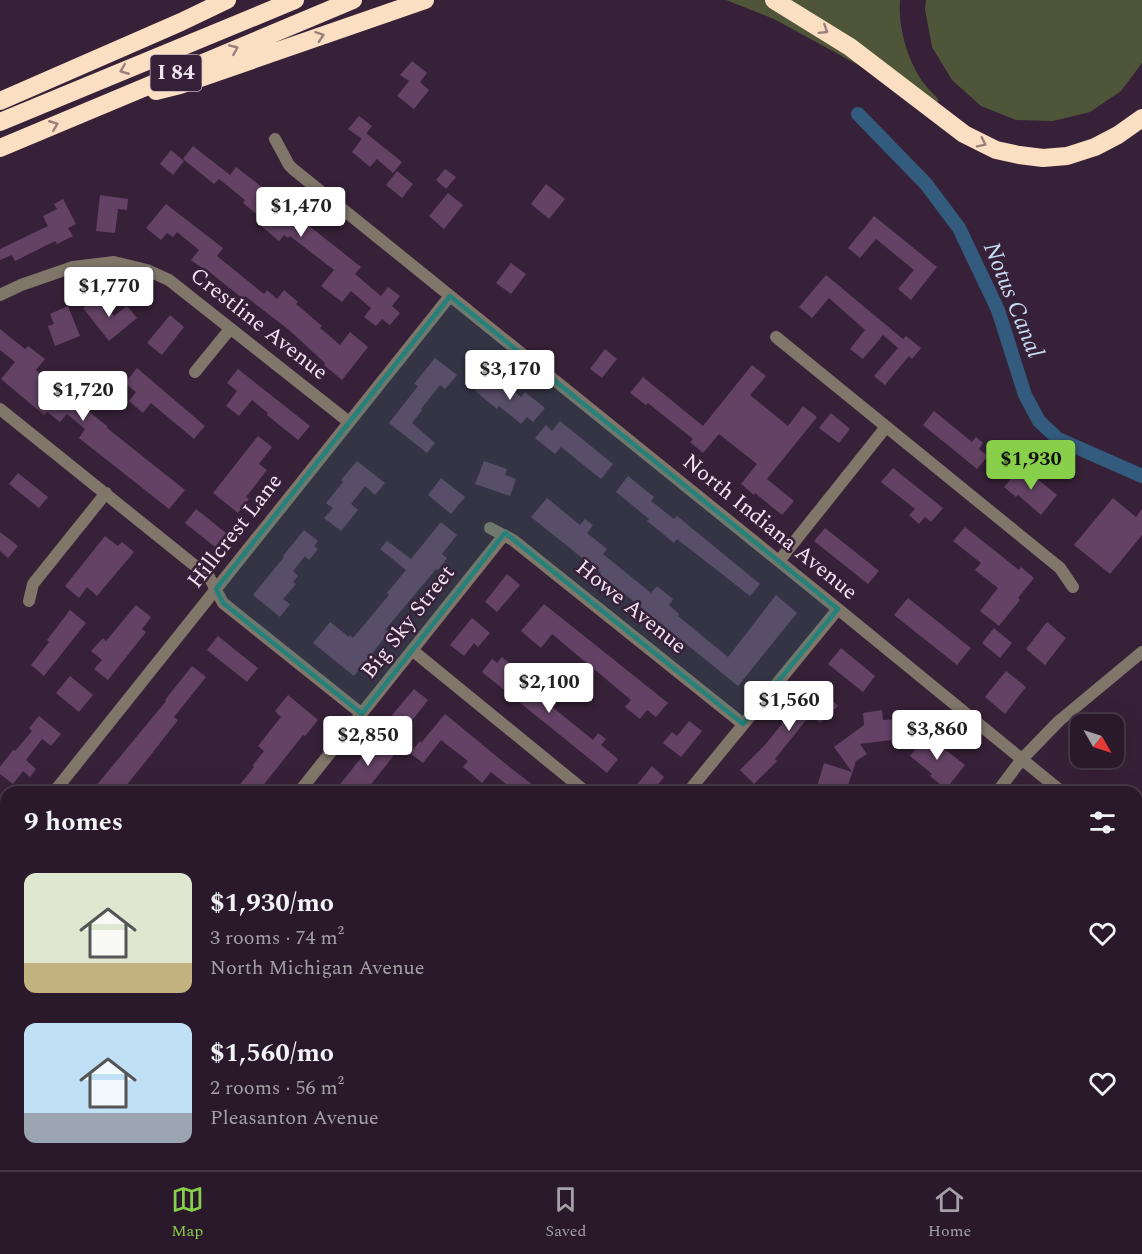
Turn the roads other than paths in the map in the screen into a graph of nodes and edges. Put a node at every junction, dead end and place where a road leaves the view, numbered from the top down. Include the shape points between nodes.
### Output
1 (227, 0) edge
2 (295, 0) edge
3 (353, 0) edge
4 (425, 0) edge
5 (774, 0) edge
6 (0, 101) edge
7 (105, 105) junction
8 (1142, 118) edge
9 (0, 122) edge
10 (275, 139) dead end
11 (0, 148) edge
12 (0, 295) edge
13 (450, 296) junction
14 (230, 329) junction
15 (776, 337) dead end
16 (195, 372) dead end
17 (0, 409) edge
18 (349, 422) junction
19 (886, 427) junction
20 (106, 493) junction
21 (490, 528) dead end
22 (504, 535) junction
23 (779, 561) junction
24 (1073, 587) dead end
25 (216, 590) junction
26 (29, 601) dead end
27 (838, 609) junction
28 (412, 650) junction
29 (1142, 652) edge
30 (362, 714) junction
31 (742, 724) junction
32 (1022, 759) junction
33 (59, 786) edge
34 (304, 786) edge
35 (579, 786) edge
36 (693, 786) edge
37 (1002, 786) edge
38 (1055, 786) edge

1 - 6 highway
2 -> 9 highway, I 84
7 -> 3 highway, I 84
7 -> 4 highway via 180,85
5 -> 8 highway via 850,47 964,134 996,150 1043,158 1067,156 1095,147
11 -> 7 highway, I 84
10 - 13 street, North Indiana Avenue via 289,165
12 - 14 street, Crestline Avenue via 73,267 114,262 169,280
13 - 18 street, Hillcrest Lane
13 - 23 street, North Indiana Avenue
14 - 16 street
14 - 18 street, Crestline Avenue
15 - 19 street
17 - 20 street
18 - 25 street, Hillcrest Lane
19 - 23 street
19 - 24 street via 1060,568
20 - 25 street via 209,577
20 - 26 street via 33,584
21 - 22 street, Howe Avenue
22 - 28 street, Big Sky Street
22 - 31 street, Howe Avenue
23 - 27 street, North Indiana Avenue
25 - 30 street via 222,603
25 - 33 street, Hillcrest Lane
27 - 31 street
27 - 32 street, North Indiana Avenue
28 - 30 street, Big Sky Street
28 - 35 street
29 - 32 street via 1059,721
30 - 34 street, Big Sky Street
31 - 36 street
32 - 37 street
32 - 38 street, North Indiana Avenue

